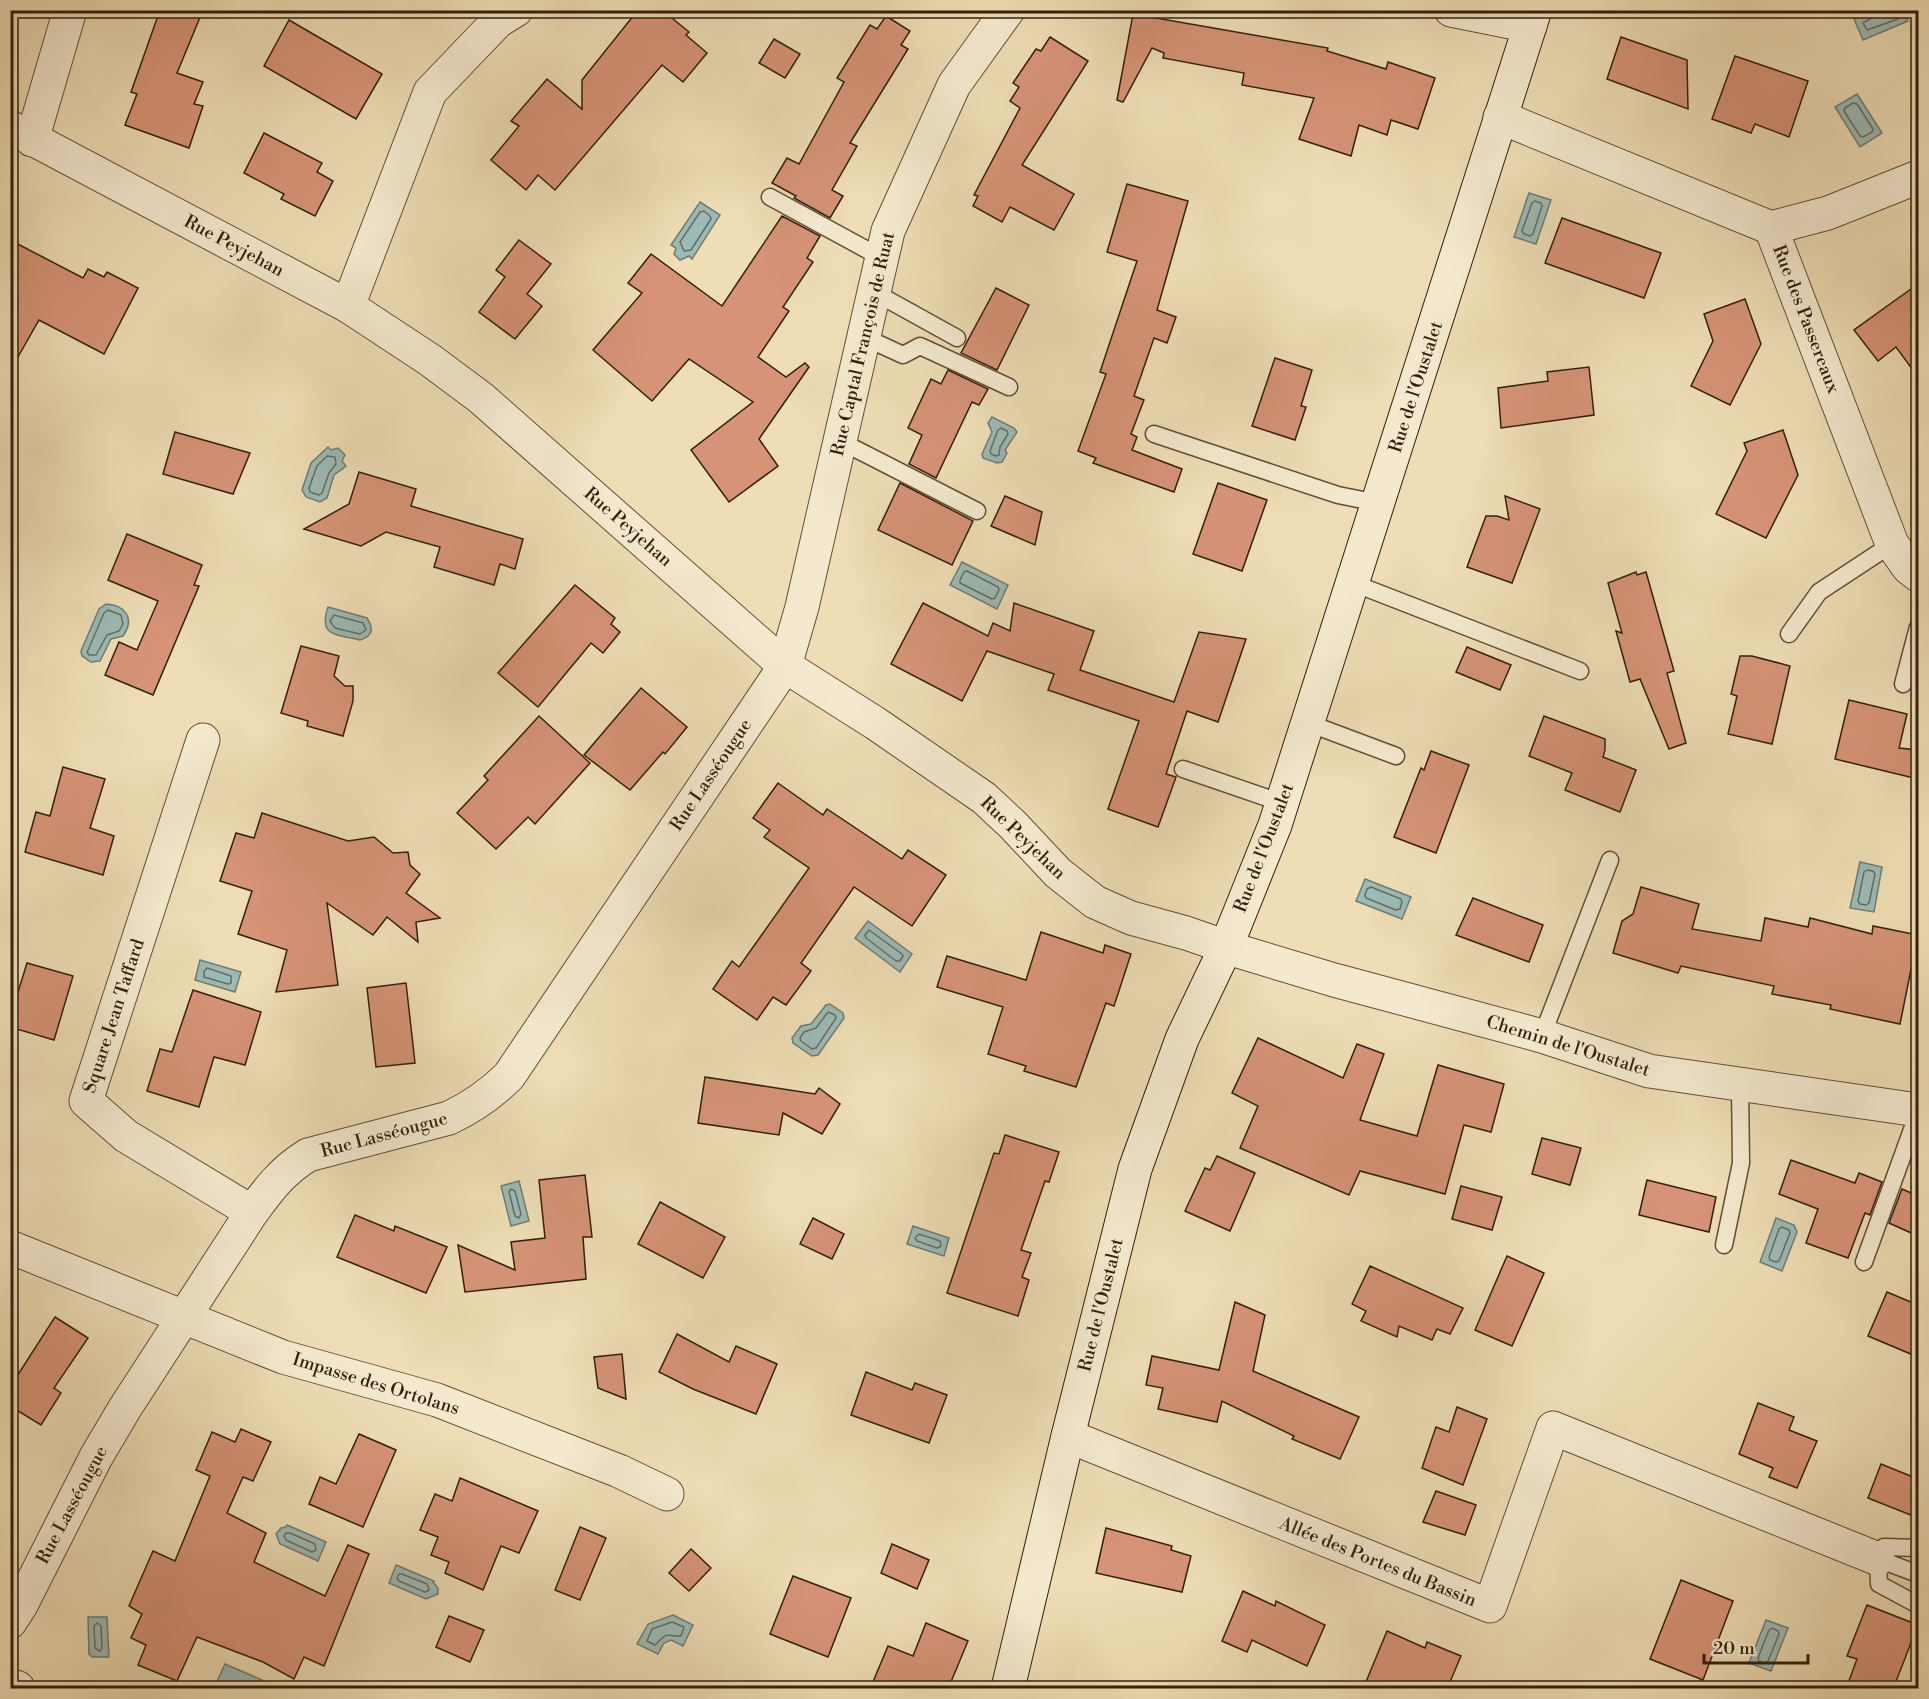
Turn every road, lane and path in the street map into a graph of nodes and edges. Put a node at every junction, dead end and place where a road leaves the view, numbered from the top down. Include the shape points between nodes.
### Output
1 (70, 10) edge
2 (516, 10) edge
3 (1008, 10) edge
4 (1451, 10) edge
5 (1533, 18) edge
6 (1500, 117) junction
7 (21, 134) edge
8 (1918, 177) edge
9 (770, 197) dead end
10 (1771, 228) junction
11 (882, 258) junction
12 (874, 292) junction
13 (348, 306) junction
14 (864, 337) junction
15 (957, 338) dead end
16 (1009, 387) dead end
17 (1154, 434) dead end
18 (840, 441) junction
19 (1378, 503) junction
20 (977, 511) dead end
21 (1892, 544) junction
22 (1918, 575) edge
23 (1353, 583) junction
24 (1918, 627) edge
25 (1789, 634) dead end
26 (785, 666) junction
27 (1580, 671) dead end
28 (1903, 684) dead end
29 (1308, 723) junction
30 (203, 740) dead end
31 (1396, 756) dead end
32 (1183, 770) dead end
33 (1282, 803) junction
34 (1610, 860) dead end
35 (1226, 947) junction
36 (1542, 1036) junction
37 (1740, 1085) junction
38 (1918, 1111) edge
39 (252, 1212) junction
40 (1724, 1245) dead end
41 (10, 1247) edge
42 (1864, 1262) dead end
43 (185, 1317) junction
44 (1068, 1436) junction
45 (667, 1494) dead end
46 (1918, 1548) edge
47 (1878, 1559) junction
48 (1918, 1574) edge
49 (1918, 1605) edge
50 (10, 1622) edge
51 (10, 1685) edge
52 (18, 1689) edge
53 (1008, 1689) edge

1 - 7 street
2 - 13 street via 498,21 430,92
3 - 11 street, Rue Captal François de Ruat via 954,85 888,231
4 - 5 street
5 - 6 street, Rue de l'Oustalet
6 - 10 street, Rue des Passereaux
6 - 19 street, Rue de l'Oustalet
7 - 13 street, Rue Peyjehan
8 - 10 street via 1828,213
9 - 11 lane
10 - 21 street, Rue des Passereaux
11 - 12 street, Rue Captal François de Ruat
12 - 14 street, Rue Captal François de Ruat
12 - 15 lane
13 - 26 street, Rue Peyjehan via 481,398
14 - 16 lane via 903,355 920,346
14 - 18 street, Rue Captal François de Ruat
17 - 19 lane via 1338,495
18 - 20 lane
18 - 26 street, Rue Captal François de Ruat
19 - 23 street, Rue de l'Oustalet
21 - 22 street, Rue des Passereaux
21 - 25 lane via 1819,592
23 - 27 lane
23 - 29 street, Rue de l'Oustalet
24 - 28 lane
26 - 35 street, Rue Peyjehan via 984,798 1058,873 1095,902 1131,918
26 - 39 street, Rue Lasséougue via 509,1076 470,1108 449,1118 308,1155 274,1182
29 - 31 lane
29 - 33 street, Rue de l'Oustalet
30 - 39 street, Square Jean Taffard via 86,1101 126,1136
32 - 33 lane
33 - 35 street, Rue de l'Oustalet
34 - 36 lane
35 - 36 street, Chemin de l'Oustalet
35 - 44 street, Rue de l'Oustalet via 1182,1039 1135,1169
36 - 37 street, Chemin de l'Oustalet via 1649,1071
37 - 38 street, Chemin de l'Oustalet
37 - 40 lane via 1741,1163
38 - 42 lane
39 - 43 street, Rue Lasséougue
41 - 43 street, Impasse des Ortolans
43 - 45 street, Impasse des Ortolans via 301,1363 437,1400 619,1471
43 - 50 street, Rue Lasséougue via 96,1457
44 - 47 street, Allée des Portes du Bassin via 1490,1606 1553,1428
44 - 53 street, Rue de l'Oustalet
46 - 47 lane via 1884,1547
47 - 48 lane
47 - 49 lane via 1879,1584
51 - 52 street

